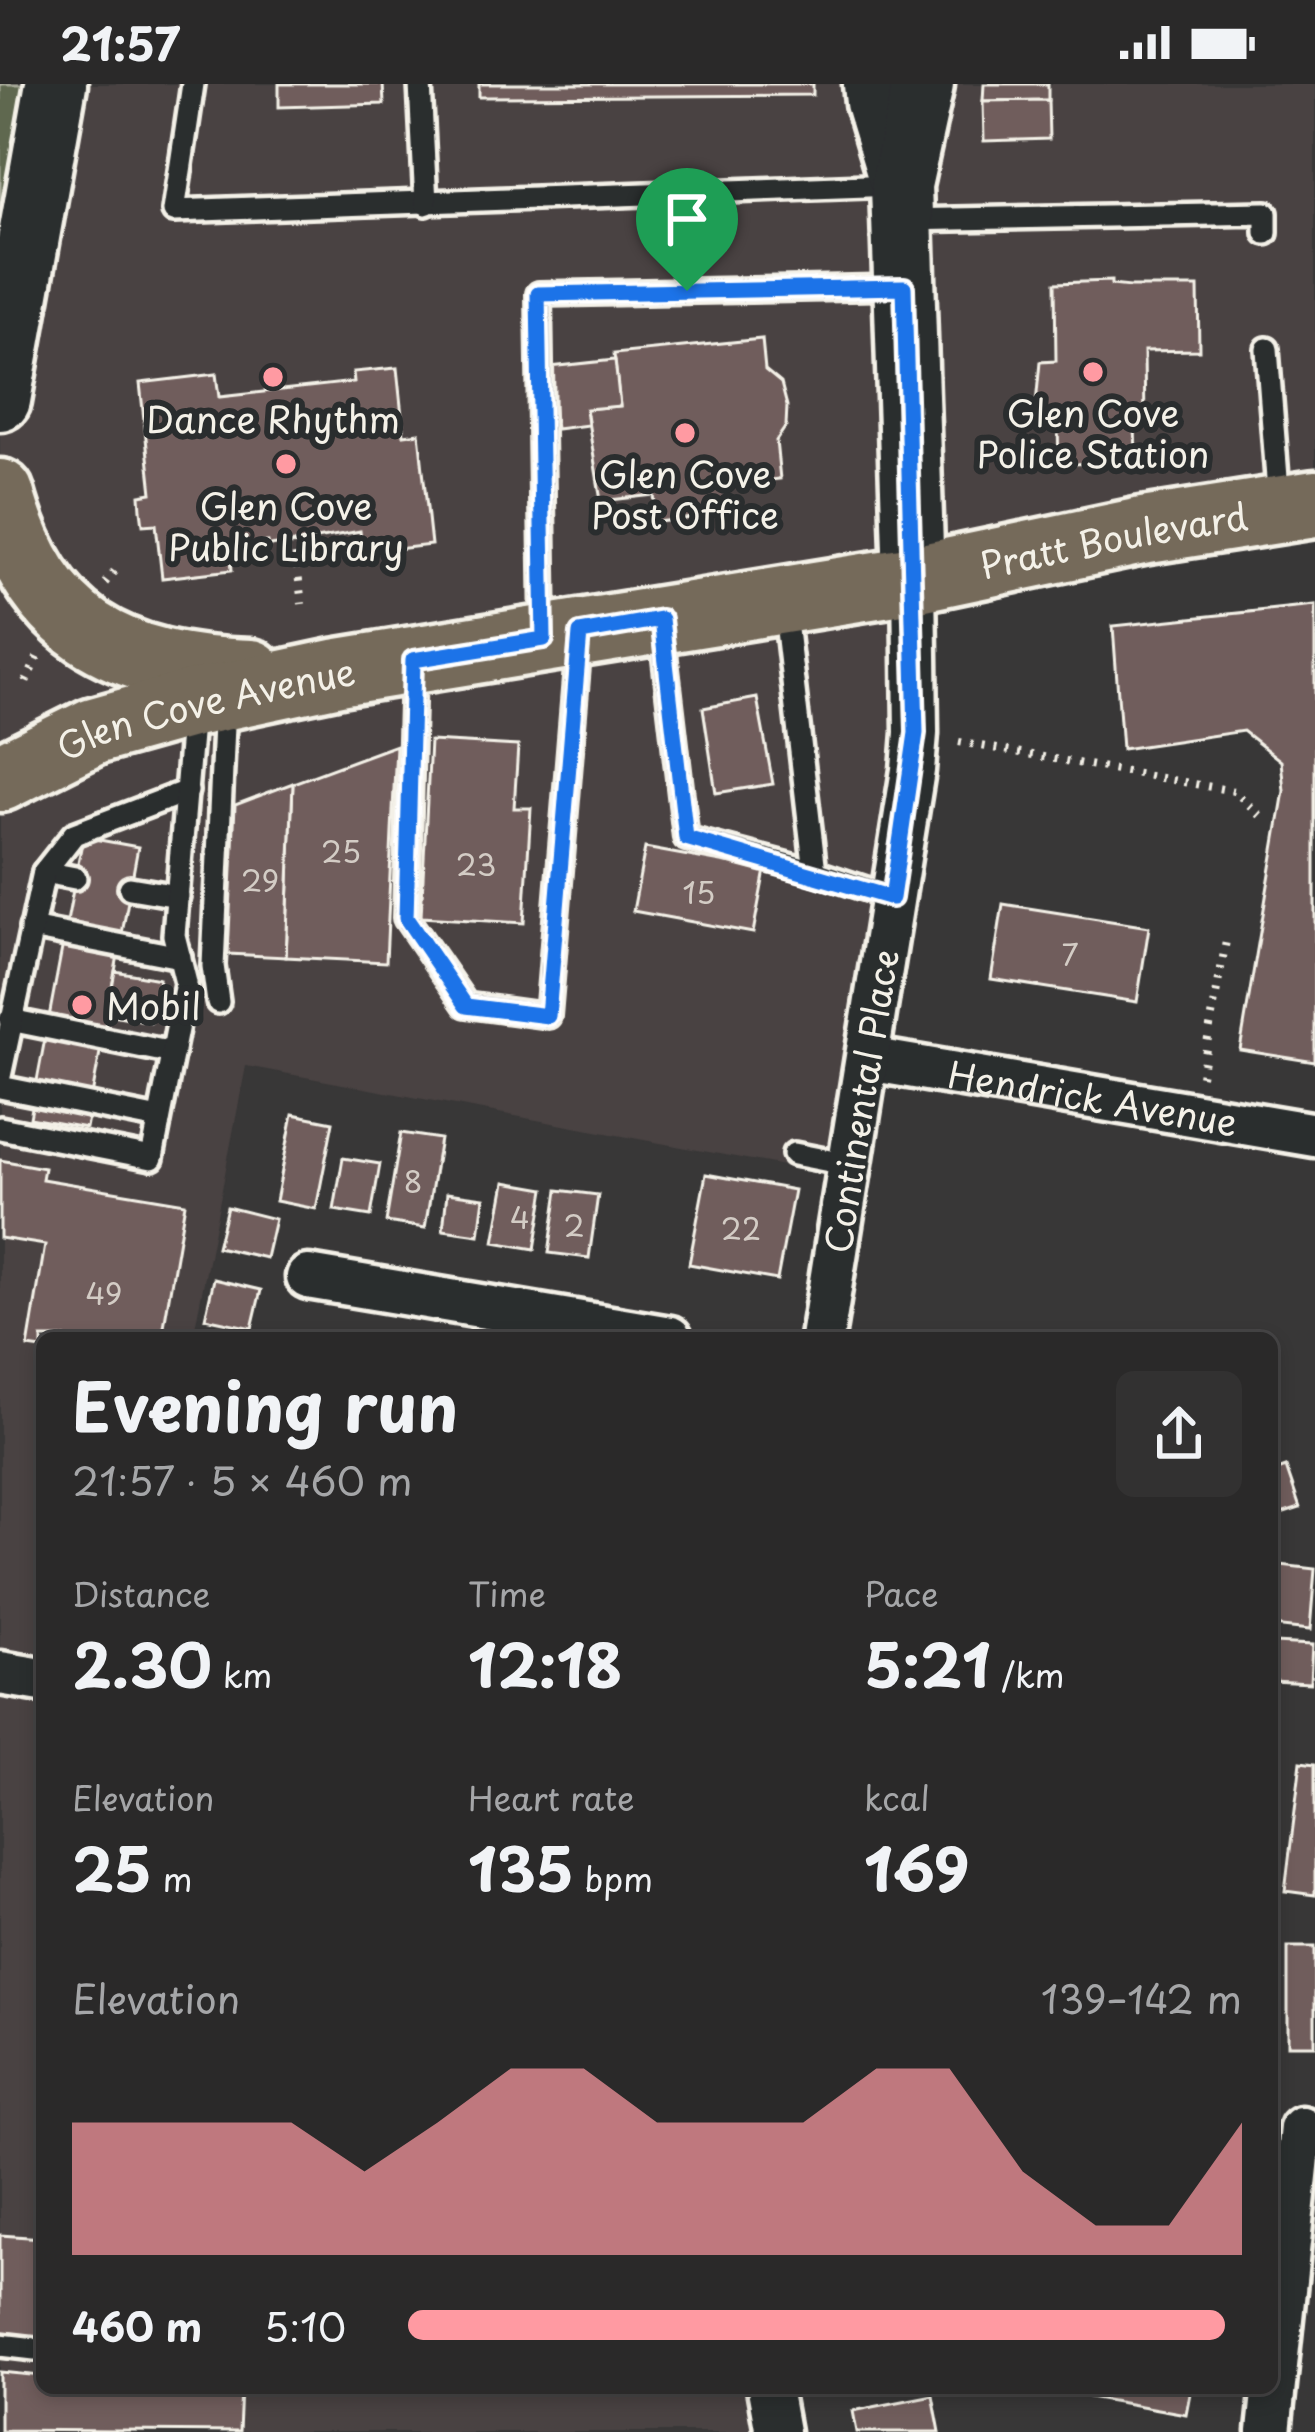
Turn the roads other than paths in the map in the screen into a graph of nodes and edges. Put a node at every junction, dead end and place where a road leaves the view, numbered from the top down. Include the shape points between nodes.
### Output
1 (56, 84) edge
2 (193, 84) edge
3 (420, 84) edge
4 (874, 84) edge
5 (923, 84) edge
6 (902, 202) junction
7 (426, 204) junction
8 (1266, 232) dead end
9 (904, 287) junction
10 (1268, 349) dead end
11 (0, 400) edge
12 (0, 493) edge
13 (1297, 506) edge
14 (914, 578) junction
15 (783, 600) junction
16 (661, 619) junction
17 (562, 636) junction
18 (413, 660) junction
19 (338, 672) junction
20 (210, 700) junction
21 (0, 778) edge
22 (187, 791) junction
23 (44, 872) junction
24 (814, 872) junction
25 (75, 878) dead end
26 (130, 888) dead end
27 (178, 896) junction
28 (892, 898) junction
29 (31, 928) junction
30 (179, 957) junction
31 (218, 1002) dead end
32 (8, 1010) edge
33 (173, 1053) junction
34 (868, 1059) junction
35 (0, 1076) edge
36 (0, 1087) edge
37 (159, 1119) junction
38 (0, 1128) edge
39 (1315, 1135) edge
40 (794, 1154) dead end
41 (850, 1165) junction
42 (308, 1277) dead end
43 (634, 1332) edge
44 (823, 1332) edge
45 (0, 1673) edge
46 (36, 1679) edge
47 (1296, 2126) edge
48 (1278, 2330) edge
49 (0, 2344) edge
50 (35, 2349) dead end
51 (770, 2394) edge
52 (1272, 2394) edge
53 (777, 2432) edge
54 (1269, 2432) edge

1 - 11 main road
2 - 7 lane via 174,211
3 - 7 lane
4 - 6 main road
5 - 6 main road
6 - 7 lane
6 - 8 lane via 1266,213
6 - 9 main road
9 - 14 main road
9 - 17 lane via 538,294
10 - 13 lane
12 - 19 main road via 35,581 85,631 145,659 199,671
13 - 14 main road, Pratt Boulevard
14 - 15 main road, Glen Cove Avenue
14 - 28 street, Continental Place via 916,733
15 - 16 main road, Glen Cove Avenue
15 - 24 lane
16 - 17 main road, Glen Cove Avenue
16 - 24 lane via 686,838
17 - 18 main road, Glen Cove Avenue
17 - 18 lane via 548,1016 466,1006 406,918
18 - 19 main road, Glen Cove Avenue
19 - 20 main road, Glen Cove Avenue
20 - 21 main road, Glen Cove Avenue via 94,730
20 - 22 lane
20 - 31 lane
22 - 23 lane via 74,834
22 - 27 lane
23 - 25 lane
23 - 29 lane
24 - 28 lane
26 - 27 lane
27 - 30 lane
28 - 34 street, Continental Place
29 - 30 lane
29 - 32 lane
30 - 33 lane via 186,983
32 - 33 lane
32 - 35 lane
33 - 37 lane
34 - 39 street, Hendrick Avenue
34 - 41 street, Continental Place
36 - 37 lane
37 - 38 lane via 152,1158
40 - 41 lane
41 - 44 street, Continental Place
42 - 43 street
45 - 46 street
47 - 48 street
49 - 50 lane
51 - 53 street
52 - 54 street

